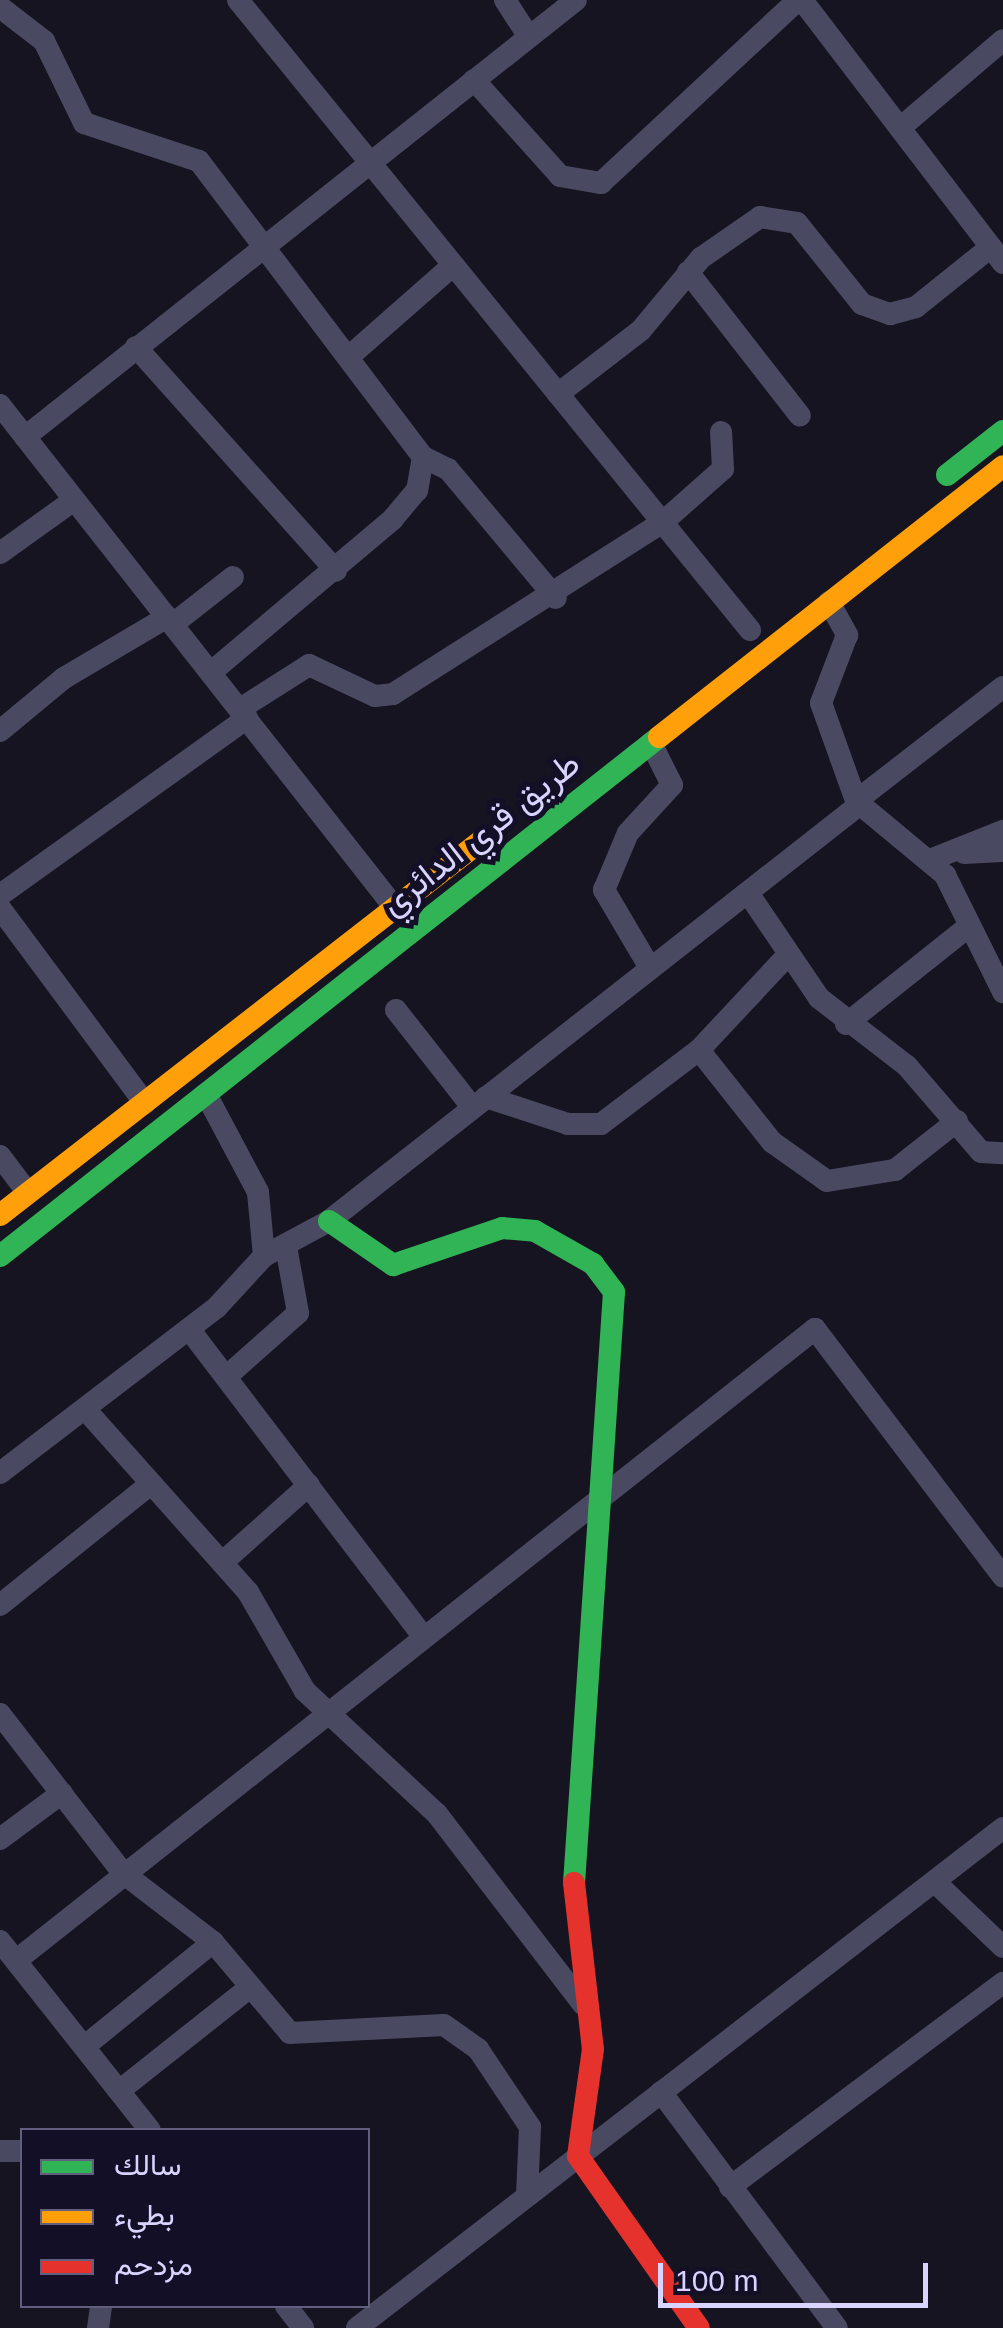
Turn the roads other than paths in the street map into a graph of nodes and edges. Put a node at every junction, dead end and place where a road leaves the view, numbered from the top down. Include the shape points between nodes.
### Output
1 (238, 0) edge
2 (505, 0) edge
3 (576, 0) edge
4 (800, 0) edge
5 (0, 7) edge
6 (529, 37) junction
7 (1003, 40) edge
8 (474, 80) junction
9 (900, 128) junction
10 (368, 163) junction
11 (261, 244) junction
12 (999, 257) edge
13 (451, 267) junction
14 (688, 272) junction
15 (136, 347) junction
16 (352, 354) junction
17 (558, 394) junction
18 (0, 405) edge
19 (800, 416) dead end
20 (1003, 431) edge
21 (721, 432) dead end
22 (25, 437) junction
23 (423, 458) junction
24 (1003, 466) edge
25 (928, 489) dead end
26 (74, 500) junction
27 (663, 522) junction
28 (0, 553) edge
29 (336, 571) junction
30 (233, 576) dead end
31 (556, 598) junction
32 (829, 602) junction
33 (170, 620) junction
34 (750, 630) dead end
35 (210, 672) junction
36 (1003, 687) edge
37 (244, 714) junction
38 (0, 731) edge
39 (651, 742) junction
40 (858, 803) junction
41 (503, 824) dead end
42 (1003, 831) edge
43 (1003, 851) edge
44 (940, 857) junction
45 (748, 893) junction
46 (0, 895) edge
47 (0, 908) edge
48 (395, 908) junction
49 (968, 927) junction
50 (786, 957) junction
51 (650, 968) junction
52 (1003, 992) edge
53 (396, 1010) dead end
54 (846, 1024) junction
55 (699, 1050) junction
56 (206, 1094) junction
57 (145, 1102) junction
58 (479, 1102) junction
59 (957, 1121) junction
60 (1003, 1153) edge
61 (0, 1156) edge
62 (28, 1193) junction
63 (0, 1215) edge
64 (329, 1221) junction
65 (286, 1246) junction
66 (0, 1256) edge
67 (264, 1256) junction
68 (189, 1329) junction
69 (226, 1377) junction
70 (85, 1409) junction
71 (0, 1473) edge
72 (149, 1484) junction
73 (309, 1485) junction
74 (594, 1504) junction
75 (224, 1562) junction
76 (1003, 1576) edge
77 (0, 1605) edge
78 (421, 1633) junction
79 (324, 1712) junction
80 (0, 1714) edge
81 (62, 1794) junction
82 (1003, 1828) edge
83 (0, 1840) edge
84 (123, 1873) junction
85 (935, 1882) junction
86 (0, 1941) edge
87 (212, 1942) junction
88 (1003, 1947) edge
89 (18, 1959) junction
90 (1003, 1983) edge
91 (250, 1987) junction
92 (583, 2004) junction
93 (85, 2046) junction
94 (119, 2091) junction
95 (661, 2092) junction
96 (148, 2128) edge
97 (578, 2156) junction
98 (730, 2187) junction
99 (527, 2196) junction
100 (288, 2308) edge
101 (303, 2328) edge
102 (357, 2328) edge
103 (699, 2328) edge
104 (837, 2328) edge

1 - 10 street
2 - 6 street
3 - 6 street
4 - 8 street via 601,183 560,176
4 - 9 street
5 - 11 street via 44,41 75,116 186,152
6 - 8 street
7 - 9 street
8 - 10 street
9 - 12 street
10 - 11 street
10 - 13 street
11 - 15 street
11 - 16 street
12 - 14 street via 916,307 890,314 862,304 797,223 779,215 751,222
13 - 16 street
13 - 17 street
14 - 17 street via 641,330
14 - 19 street
15 - 22 street
15 - 29 street
16 - 23 street
17 - 27 street
18 - 22 street
20 - 25 main road
21 - 27 street via 723,469
22 - 26 street
23 - 29 street via 417,490
23 - 31 street via 448,469
24 - 32 main road, طريق قري الدائري
26 - 28 street
26 - 33 street
27 - 31 street
27 - 34 street
29 - 35 street
30 - 33 street
31 - 37 street via 448,652 393,694 375,696 309,665
32 - 39 main road, طريق قري الدائري
32 - 40 street via 846,635 822,703
33 - 35 street
33 - 38 street via 48,688
35 - 37 street
36 - 40 street
37 - 46 street
37 - 48 street
39 - 51 street via 672,784 628,833 604,890
39 - 56 main road, طريق قري الدائري
40 - 44 street
40 - 45 street
41 - 48 main road, طريق قري الدائري
42 - 44 street
43 - 44 street
44 - 49 street
45 - 50 street
45 - 51 street
47 - 57 street
48 - 57 main road, طريق قري الدائري
49 - 52 street
49 - 54 street
50 - 54 street
50 - 55 street
51 - 58 street
53 - 58 street
54 - 59 street via 907,1066
55 - 58 street via 602,1124 568,1124
55 - 59 street via 772,1142 827,1181 895,1170
56 - 66 main road, طريق قري الدائري
56 - 67 street via 258,1192
57 - 62 main road, طريق قري الدائري
58 - 64 street
59 - 60 street via 981,1152
61 - 62 street
62 - 63 main road, طريق قري الدائري
64 - 65 street
64 - 74 main road via 393,1264 502,1228 535,1231 592,1264 614,1292 617,1318
65 - 67 street
65 - 69 street via 298,1314
67 - 68 street
68 - 69 street
68 - 70 street
69 - 73 street
70 - 71 street
70 - 72 street
72 - 75 street
72 - 77 street
73 - 75 street
73 - 78 street
74 - 76 street via 815,1329
74 - 78 street
74 - 92 main road via 572,1861
75 - 79 street
78 - 79 street
79 - 84 street
79 - 92 street via 437,1814
80 - 81 street
81 - 83 street
81 - 84 street
82 - 85 street
84 - 87 street
84 - 89 street
85 - 88 street
85 - 95 street
86 - 89 street
87 - 91 street
87 - 93 street
89 - 93 street
90 - 98 street
91 - 94 street
91 - 99 street via 290,2033 444,2025 478,2049 530,2127
92 - 97 main road via 592,2096
93 - 94 street
94 - 96 street
95 - 97 street
95 - 98 street
97 - 99 street
97 - 103 main road
98 - 104 street
99 - 102 street
100 - 101 street

